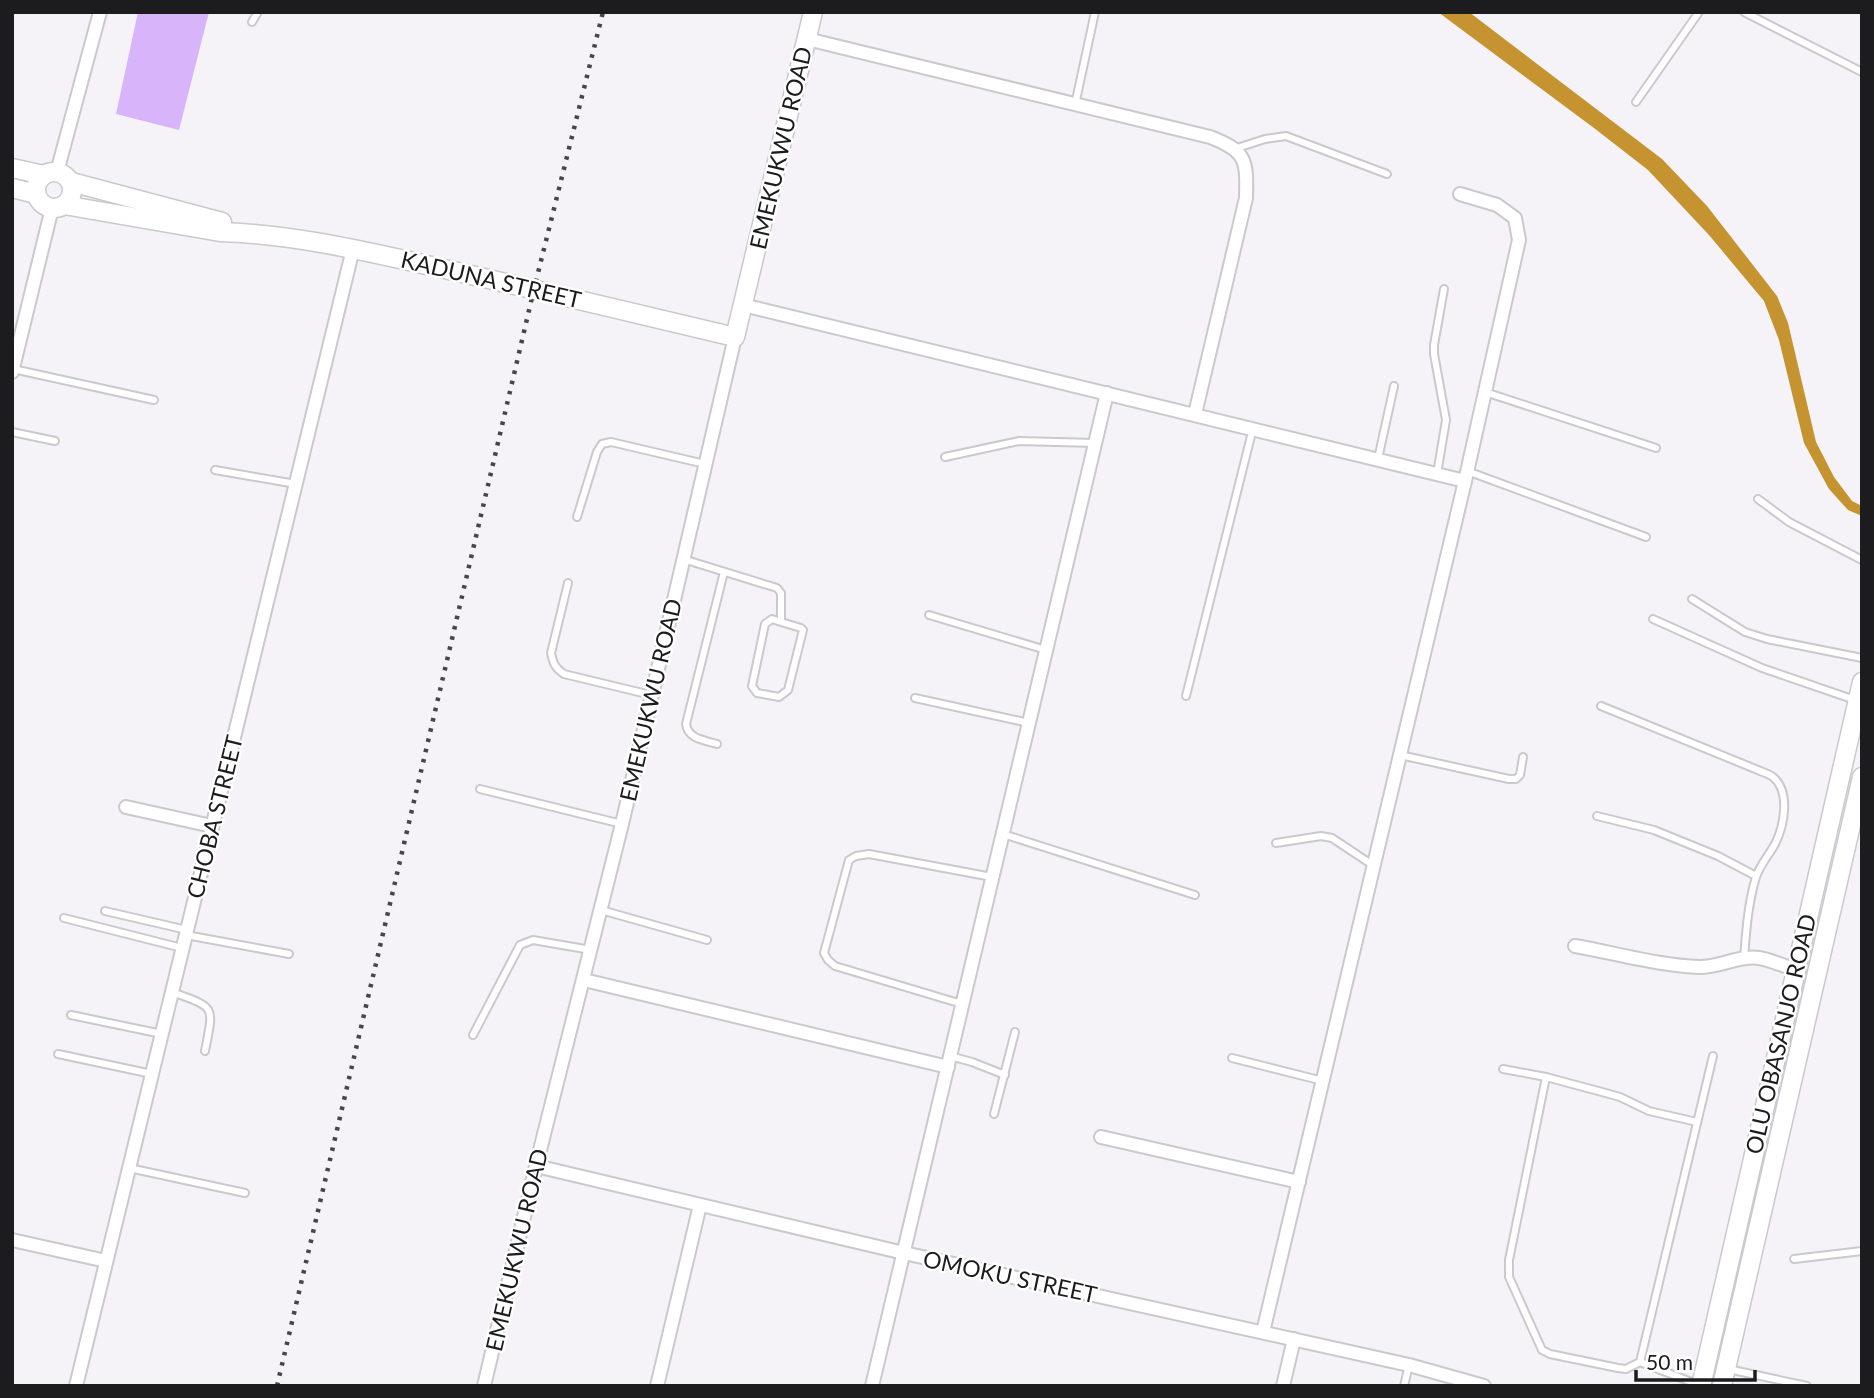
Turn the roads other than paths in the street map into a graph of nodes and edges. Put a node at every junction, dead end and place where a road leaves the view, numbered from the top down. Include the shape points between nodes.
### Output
1 (100, 12) edge
2 (258, 12) edge
3 (813, 12) edge
4 (1095, 12) edge
5 (1699, 12) edge
6 (1744, 12) edge
7 (253, 22) dead end
8 (807, 39) junction
9 (1862, 72) edge
10 (1636, 102) dead end
11 (1075, 104) junction
12 (1234, 149) junction
13 (12, 168) edge
14 (1387, 174) dead end
15 (57, 176) junction
16 (12, 188) edge
17 (37, 194) junction
18 (1460, 194) dead end
19 (58, 207) junction
20 (244, 233) junction
21 (353, 249) junction
22 (1444, 289) dead end
23 (743, 305) junction
24 (735, 337) junction
25 (13, 370) edge
26 (1394, 386) dead end
27 (1485, 392) junction
28 (1107, 393) junction
29 (154, 400) dead end
30 (1195, 414) junction
31 (1253, 428) junction
32 (12, 432) edge
33 (55, 441) dead end
34 (1095, 443) junction
35 (1656, 448) dead end
36 (945, 457) dead end
37 (1378, 459) junction
38 (705, 464) junction
39 (215, 470) dead end
40 (1437, 474) junction
41 (1466, 476) junction
42 (296, 484) junction
43 (1758, 499) dead end
44 (577, 517) dead end
45 (1646, 537) dead end
46 (683, 559) junction
47 (1862, 560) edge
48 (724, 572) junction
49 (568, 583) dead end
50 (1692, 599) dead end
51 (929, 615) dead end
52 (1653, 619) dead end
53 (781, 622) junction
54 (1046, 650) junction
55 (1862, 658) edge
56 (1862, 682) edge
57 (651, 695) junction
58 (1186, 696) dead end
59 (915, 698) dead end
60 (1857, 701) junction
61 (1601, 706) dead end
62 (1029, 723) junction
63 (717, 744) dead end
64 (1400, 755) junction
65 (1523, 757) dead end
66 (1862, 777) edge
67 (480, 789) dead end
68 (126, 807) dead end
69 (1858, 810) edge
70 (1597, 816) dead end
71 (622, 824) junction
72 (212, 826) junction
73 (1003, 834) junction
74 (1276, 843) dead end
75 (1374, 866) junction
76 (1756, 876) junction
77 (992, 877) junction
78 (1195, 895) dead end
79 (601, 910) junction
80 (105, 911) dead end
81 (64, 918) dead end
82 (186, 933) junction
83 (707, 940) dead end
84 (1575, 946) dead end
85 (182, 948) junction
86 (591, 950) junction
87 (289, 954) dead end
88 (1744, 959) junction
89 (1796, 970) junction
90 (584, 980) junction
91 (172, 992) junction
92 (962, 1004) junction
93 (71, 1015) dead end
94 (1015, 1032) dead end
95 (162, 1034) junction
96 (473, 1035) dead end
97 (205, 1051) dead end
98 (58, 1054) dead end
99 (1713, 1056) dead end
100 (1232, 1058) dead end
101 (949, 1062) junction
102 (1503, 1069) dead end
103 (152, 1074) junction
104 (1005, 1075) junction
105 (1546, 1077) junction
106 (1323, 1080) junction
107 (994, 1114) dead end
108 (1697, 1122) junction
109 (1101, 1137) dead end
110 (536, 1166) junction
111 (129, 1168) junction
112 (1299, 1182) junction
113 (245, 1193) dead end
114 (700, 1205) junction
115 (12, 1240) edge
116 (1862, 1251) edge
117 (904, 1253) junction
118 (1794, 1259) dead end
119 (106, 1261) junction
120 (1264, 1332) junction
121 (1294, 1339) junction
122 (1640, 1362) junction
123 (1409, 1365) junction
124 (1724, 1377) edge
125 (1453, 1382) edge
126 (76, 1386) edge
127 (484, 1386) edge
128 (657, 1386) edge
129 (873, 1386) edge
130 (1283, 1386) edge
131 (1404, 1386) edge
132 (1484, 1386) edge
133 (1701, 1386) edge
134 (1807, 1386) edge

1 - 15 street
2 - 7 lane
3 - 8 street, EMEKUKWU ROAD
4 - 11 lane
5 - 10 lane
6 - 9 lane
8 - 11 street
8 - 23 street, EMEKUKWU ROAD
11 - 12 street via 1210,137
12 - 14 lane via 1286,136
12 - 30 street via 1247,172 1246,198
13 - 15 street, KADUNA STREET
15 - 17 street via 37,186
15 - 19 street via 72,195
15 - 20 street, KADUNA STREET via 223,222
16 - 17 street
17 - 19 street via 44,205
18 - 27 street via 1497,205 1515,218 1519,240
19 - 20 street, KADUNA STREET
19 - 25 street
20 - 21 street, KADUNA STREET
21 - 24 street, KADUNA STREET
21 - 42 street, CHOBA STREET
22 - 40 lane via 1434,354 1446,420
23 - 24 street, EMEKUKWU ROAD
23 - 28 street
24 - 38 street, EMEKUKWU ROAD
25 - 29 lane
26 - 37 lane
27 - 35 lane
27 - 41 street
28 - 30 street
28 - 34 street
30 - 31 street
31 - 37 street
31 - 58 lane
32 - 33 lane
34 - 36 lane via 1019,441
34 - 54 street
37 - 40 street
38 - 44 lane via 611,442 602,444
38 - 46 street, EMEKUKWU ROAD
39 - 42 lane
40 - 41 street
41 - 45 lane
41 - 64 street
42 - 72 street, CHOBA STREET
43 - 47 lane via 1789,522
46 - 48 lane
46 - 57 street, EMEKUKWU ROAD
48 - 53 lane via 777,588
48 - 63 lane via 687,724 692,736
49 - 57 lane via 551,653 557,669
50 - 55 lane via 1745,632
51 - 54 lane
52 - 60 lane via 1762,668
53 - 53 lane via 803,630 789,690 779,697 757,693 752,686 765,624 772,619
54 - 62 street
56 - 60 street, OLU OBASANJO ROAD
57 - 71 street, EMEKUKWU ROAD
59 - 62 lane
60 - 89 street, OLU OBASANJO ROAD
61 - 76 lane via 1773,777 1784,803 1784,821
62 - 73 street
64 - 65 lane via 1509,779 1520,775
64 - 75 street
66 - 69 street, OLU OBASANJO ROAD
67 - 71 lane
68 - 72 street
69 - 124 street, OLU OBASANJO ROAD
70 - 76 lane via 1654,830
71 - 79 street, EMEKUKWU ROAD
72 - 82 street, CHOBA STREET
73 - 77 street
73 - 78 lane
74 - 75 lane via 1332,838
75 - 106 street
76 - 88 lane
77 - 92 street
77 - 92 lane via 869,853 856,856 849,860 824,953 835,966
79 - 83 lane
79 - 86 street, EMEKUKWU ROAD
80 - 82 lane
81 - 85 lane
82 - 85 street, CHOBA STREET
82 - 87 lane
84 - 88 street via 1699,967
85 - 91 street, CHOBA STREET
86 - 90 street, EMEKUKWU ROAD
86 - 96 lane via 533,940 520,945
88 - 89 street via 1759,958
89 - 133 street, OLU OBASANJO ROAD
90 - 101 street
90 - 110 street, EMEKUKWU ROAD
91 - 95 street, CHOBA STREET
91 - 97 lane via 208,1009 212,1017
92 - 101 street
93 - 95 lane
94 - 104 lane
95 - 103 street, CHOBA STREET
98 - 103 lane
99 - 108 lane
100 - 106 lane
101 - 104 lane via 972,1062
101 - 117 street
102 - 105 lane
103 - 111 street, CHOBA STREET
104 - 107 lane
105 - 108 lane
105 - 122 lane via 1508,1277 1542,1350 1618,1368
106 - 112 street
108 - 122 lane
109 - 112 street
110 - 114 street, OMOKU STREET
110 - 127 street, EMEKUKWU ROAD
111 - 113 lane
111 - 119 street, CHOBA STREET
112 - 120 street
114 - 117 street, OMOKU STREET
114 - 128 street
115 - 119 street
116 - 118 lane
117 - 120 street, OMOKU STREET
117 - 129 street
119 - 126 street, CHOBA STREET
120 - 121 street, OMOKU STREET
121 - 123 street, OMOKU STREET
121 - 130 street
122 - 133 lane
123 - 125 street, OMOKU STREET
123 - 131 lane
124 - 134 lane
125 - 132 street, OMOKU STREET

